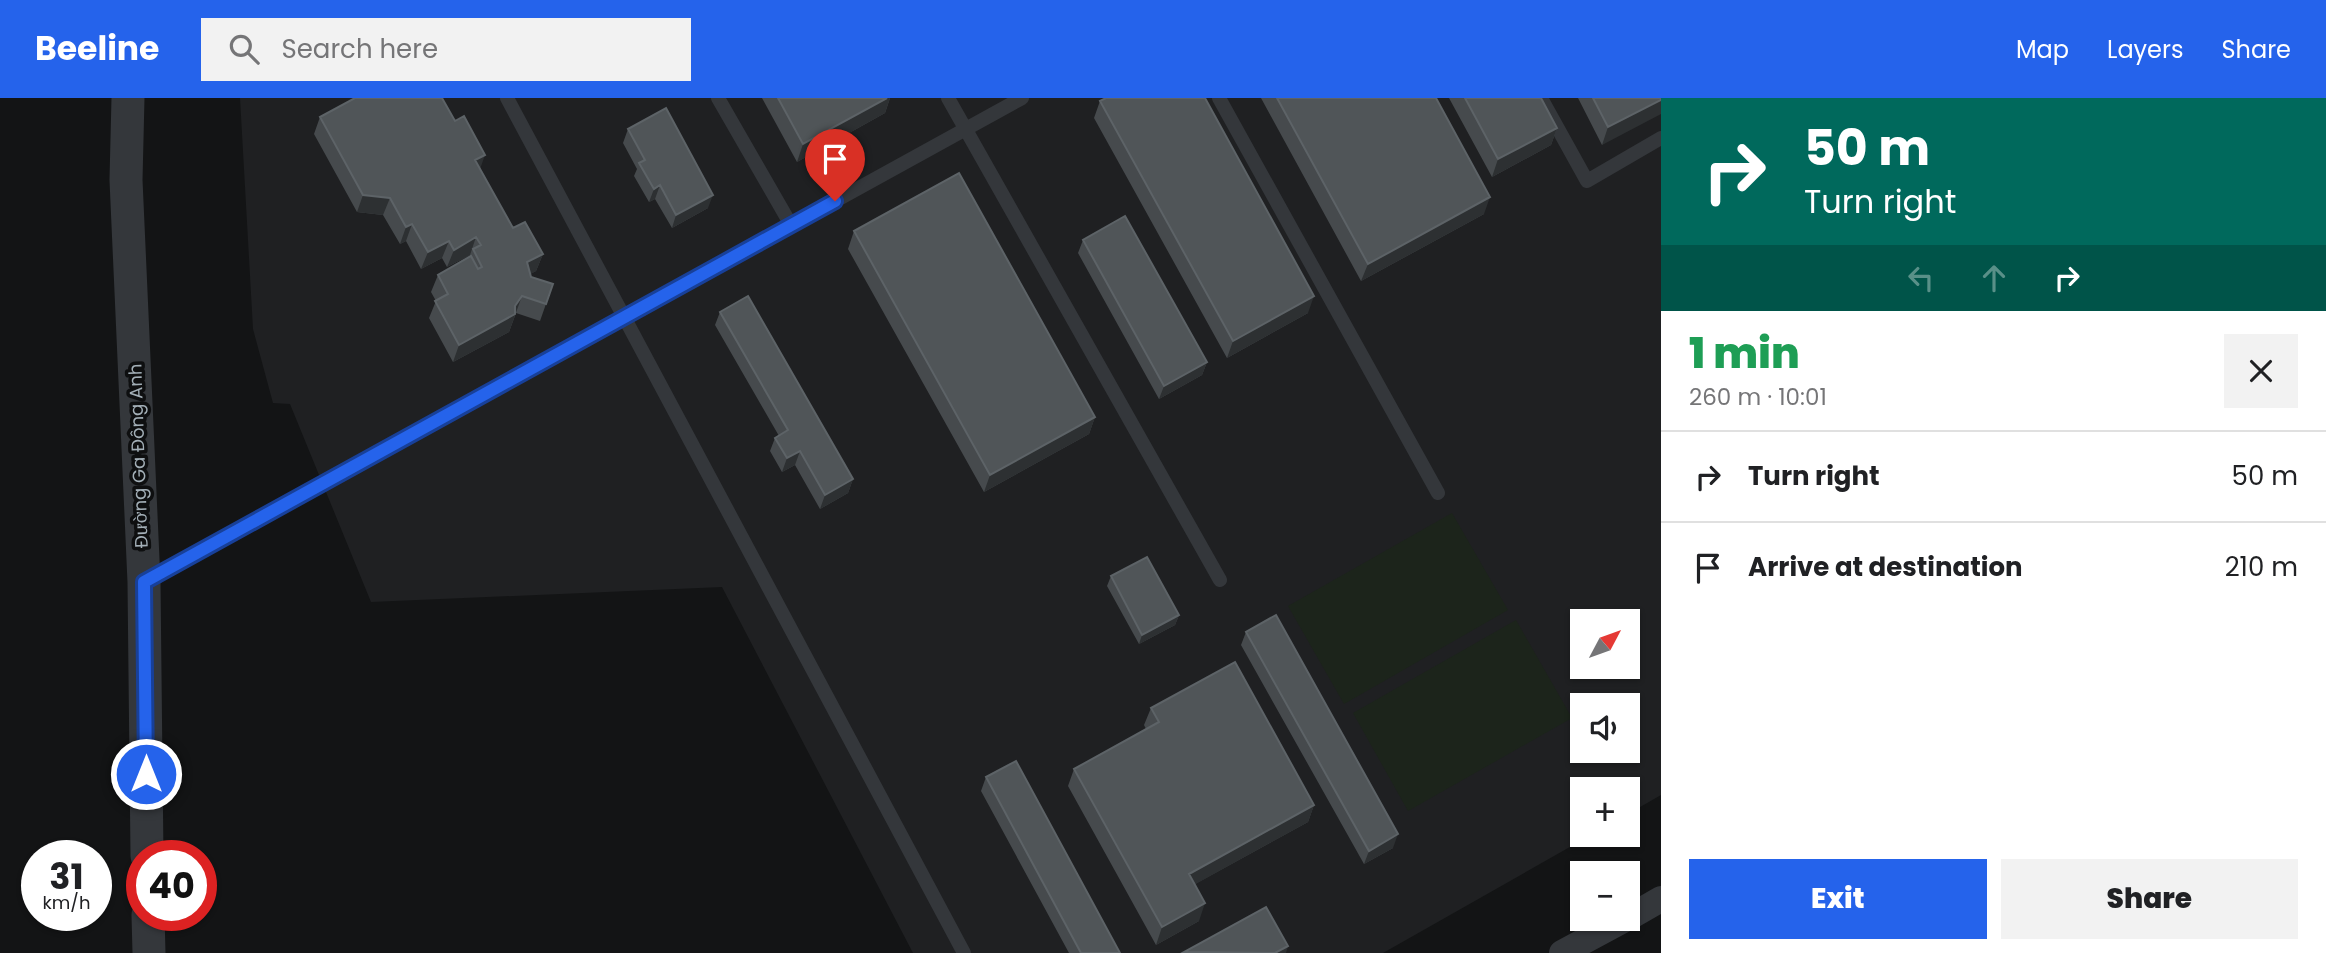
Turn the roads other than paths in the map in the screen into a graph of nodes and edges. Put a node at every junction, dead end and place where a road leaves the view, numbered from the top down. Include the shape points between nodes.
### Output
1 (128, 98) edge
2 (508, 98) edge
3 (718, 98) edge
4 (948, 98) edge
5 (1022, 98) edge
6 (1219, 98) edge
7 (1541, 98) edge
8 (965, 129) junction
9 (1661, 138) edge
10 (792, 225) junction
11 (624, 317) junction
12 (1438, 493) dead end
13 (1220, 580) dead end
14 (144, 582) junction
15 (147, 840) edge
16 (1661, 899) edge
17 (1640, 910) edge
18 (148, 931) edge
19 (1611, 931) edge
20 (1594, 946) edge
21 (149, 953) edge
22 (964, 953) edge
23 (1562, 953) edge

1 - 14 street, Đường Ga Đông Anh via 126,180
2 - 11 lane
3 - 10 lane
4 - 8 lane
5 - 8 lane
6 - 12 lane
7 - 9 lane via 1587,181
8 - 10 lane
8 - 13 lane
10 - 11 lane
11 - 14 lane
11 - 22 lane
14 - 15 street, Đường Ga Đông Anh
16 - 17 street
18 - 21 street
19 - 20 street
20 - 23 street

